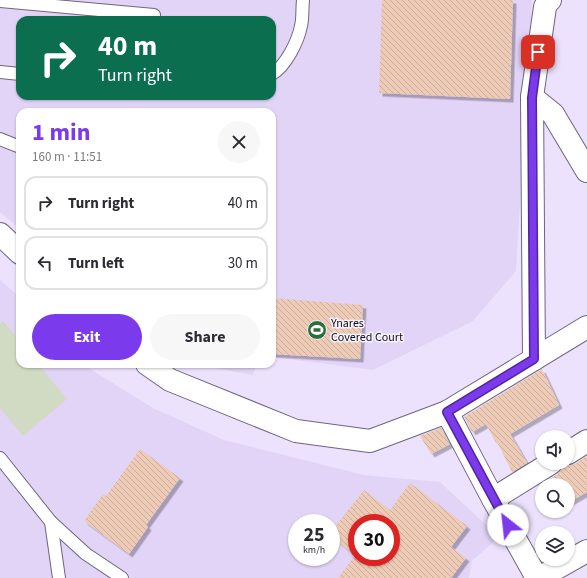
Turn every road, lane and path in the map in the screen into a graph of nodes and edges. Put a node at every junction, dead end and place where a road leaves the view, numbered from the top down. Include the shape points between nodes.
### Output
1 (303, 0) edge
2 (550, 0) edge
3 (0, 1) edge
4 (154, 15) dead end
5 (0, 72) edge
6 (276, 72) edge
7 (16, 74) edge
8 (532, 98) junction
9 (0, 139) edge
10 (16, 145) edge
11 (587, 171) edge
12 (0, 234) edge
13 (16, 249) edge
14 (587, 327) edge
15 (534, 359) junction
16 (153, 368) edge
17 (447, 412) junction
18 (587, 441) edge
19 (575, 448) edge
20 (0, 458) edge
21 (540, 470) edge
22 (493, 499) junction
23 (51, 522) junction
24 (587, 551) edge
25 (58, 578) edge
26 (122, 578) edge
27 (538, 578) edge

1 - 6 lane via 301,25 292,52
2 - 8 street via 545,7
3 - 4 lane
5 - 7 lane
8 - 11 street via 553,114
8 - 15 street
9 - 10 lane
12 - 13 street
14 - 15 street
15 - 17 street
16 - 17 street via 170,380 296,431 370,441
17 - 22 street
18 - 19 street
20 - 23 lane
21 - 22 street
22 - 27 street
23 - 25 lane
23 - 26 lane via 86,554
24 - 27 street

